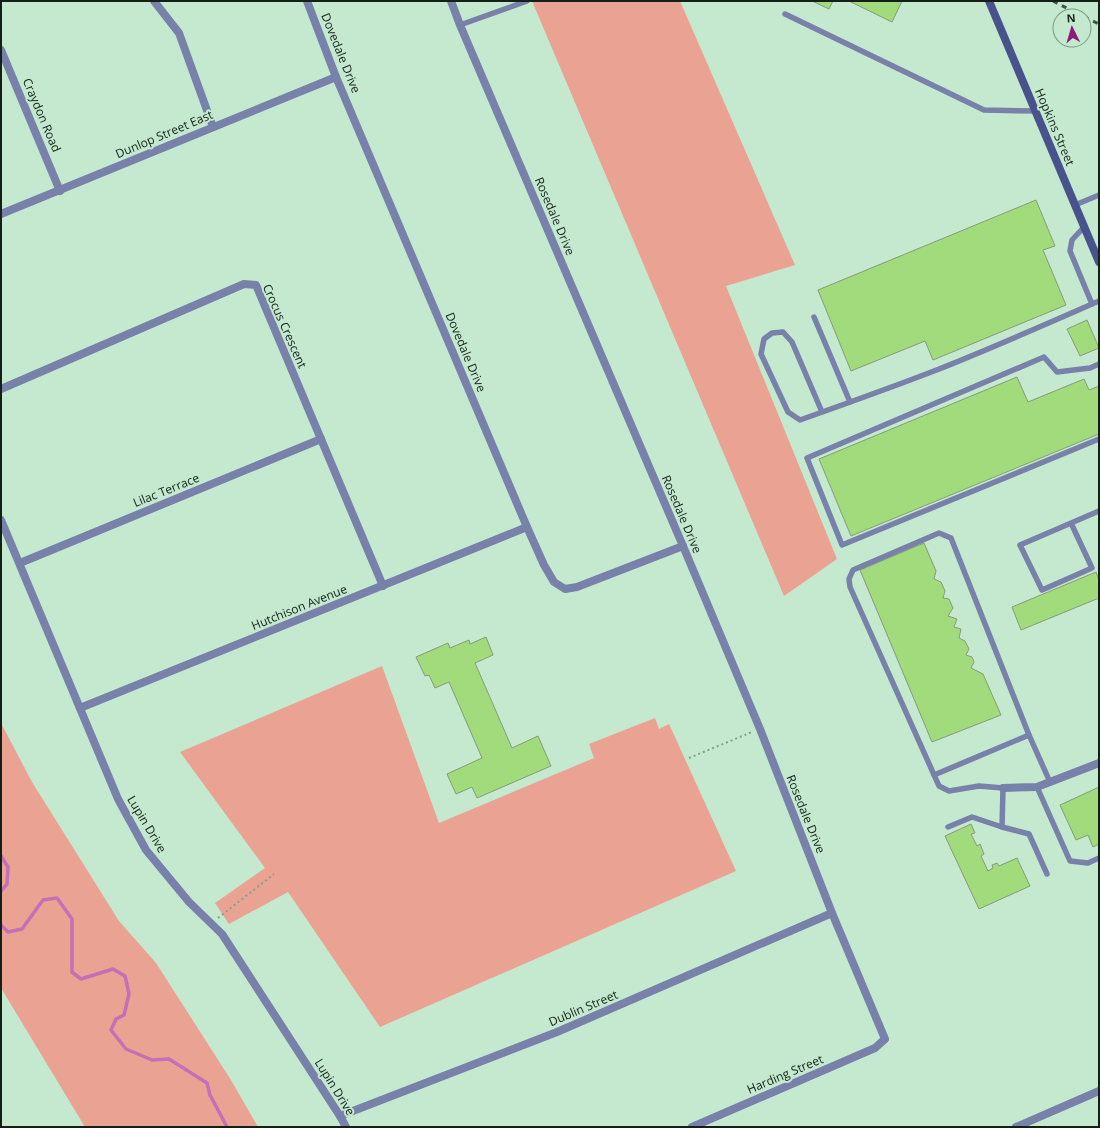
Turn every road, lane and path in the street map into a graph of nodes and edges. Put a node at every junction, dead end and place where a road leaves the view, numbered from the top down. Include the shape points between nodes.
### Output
1 (154, 1) edge
2 (307, 1) edge
3 (452, 1) edge
4 (527, 1) edge
5 (990, 1) edge
6 (785, 14) dead end
7 (460, 25) junction
8 (1, 50) edge
9 (336, 76) junction
10 (1035, 111) junction
11 (213, 127) junction
12 (60, 190) junction
13 (1099, 195) edge
14 (1075, 205) junction
15 (1, 214) edge
16 (1084, 227) junction
17 (1099, 262) edge
18 (1099, 301) edge
19 (1092, 304) junction
20 (814, 317) dead end
21 (1099, 364) edge
22 (1, 389) edge
23 (850, 402) junction
24 (822, 412) junction
25 (321, 439) junction
26 (1099, 439) edge
27 (1099, 511) edge
28 (1, 520) edge
29 (1071, 523) junction
30 (527, 527) junction
31 (683, 546) junction
32 (20, 563) junction
33 (1092, 568) junction
34 (1099, 568) edge
35 (383, 586) junction
36 (80, 708) junction
37 (760, 729) junction
38 (1029, 735) junction
39 (689, 758) dead end
40 (1099, 763) edge
41 (934, 775) junction
42 (1050, 782) junction
43 (1037, 787) junction
44 (1003, 788) junction
45 (1002, 826) junction
46 (948, 827) dead end
47 (1099, 858) edge
48 (274, 874) dead end
49 (1047, 874) dead end
50 (832, 913) junction
51 (211, 924) junction
52 (884, 1039) joint
53 (1099, 1091) edge
54 (340, 1116) junction
55 (346, 1127) edge
56 (694, 1127) edge
57 (1016, 1127) edge

1 - 11 street via 179,33
2 - 9 street, Dovedale Drive
3 - 7 street, Rosedale Drive
4 - 7 lane
5 - 10 main road, Hopkins Street
6 - 10 lane via 984,110
7 - 31 street, Rosedale Drive
8 - 12 street, Craydon Road
9 - 11 street, Dunlop Street East
9 - 30 street, Dovedale Drive
10 - 14 main road, Hopkins Street
11 - 12 street, Dunlop Street East
12 - 15 street, Dunlop Street East
13 - 14 lane
14 - 16 main road, Hopkins Street
16 - 17 main road, Hopkins Street
16 - 19 lane via 1072,240 1070,251
18 - 19 lane
19 - 23 lane via 954,363
20 - 23 lane
21 - 26 lane via 1090,368 1057,372 1044,357 807,458 842,545
22 - 25 street, Crocus Crescent via 244,284 256,285
23 - 24 lane
24 - 24 lane via 800,420 788,412 761,354 764,339 772,333 783,332 792,342
25 - 32 street, Lilac Terrace
25 - 35 street, Crocus Crescent
27 - 29 lane
28 - 32 street, Lupin Drive
29 - 33 lane
29 - 33 lane via 1020,545 1042,590
30 - 31 street, Dovedale Drive via 554,582 565,589 577,587
30 - 35 street, Hutchison Avenue
31 - 37 street, Rosedale Drive
32 - 36 street, Lupin Drive
33 - 34 lane
35 - 36 street, Hutchison Avenue
36 - 51 street, Lupin Drive via 118,799 146,850 189,902
37 - 39 path
37 - 50 street, Rosedale Drive
38 - 41 lane
38 - 41 lane via 951,538 939,533 853,570 849,579 850,588
38 - 42 lane
40 - 42 street
41 - 44 lane via 939,786 949,791 979,786
42 - 43 street
43 - 44 street
43 - 47 lane via 1070,861 1088,863
44 - 45 lane
45 - 46 lane via 972,817
45 - 49 lane via 1029,834
48 - 51 path
50 - 52 street, Rosedale Drive
50 - 54 street, Dublin Street via 557,1032
51 - 54 street, Lupin Drive via 222,934
52 - 56 street, Harding Street via 875,1048
53 - 57 street
54 - 55 street, Lupin Drive

